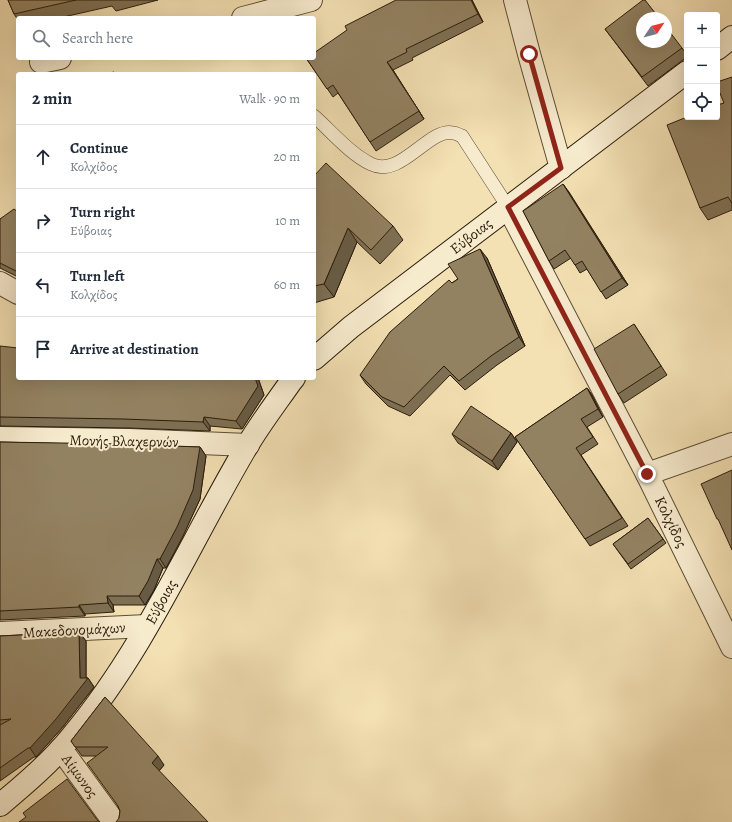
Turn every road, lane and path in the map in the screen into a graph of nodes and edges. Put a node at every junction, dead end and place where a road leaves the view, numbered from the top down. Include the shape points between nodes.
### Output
1 (311, 0) edge
2 (515, 0) edge
3 (251, 16) edge
4 (732, 37) edge
5 (718, 48) edge
6 (684, 74) edge
7 (316, 118) edge
8 (561, 168) junction
9 (508, 207) junction
10 (0, 283) edge
11 (16, 292) edge
12 (316, 357) edge
13 (292, 380) edge
14 (0, 438) edge
15 (732, 444) edge
16 (248, 445) junction
17 (647, 474) junction
18 (147, 626) junction
19 (0, 633) edge
20 (732, 647) edge
21 (61, 749) junction
22 (0, 805) edge
23 (114, 822) edge

1 - 3 street
2 - 8 street
4 - 5 street
6 - 8 street, Εύβοιας
7 - 9 lane via 357,155 381,168 395,164 442,134 453,132 462,136
8 - 9 street, Εύβοιας
9 - 12 street, Εύβοιας via 351,327
9 - 17 street, Κολχίδος
10 - 11 street
13 - 16 street, Εύβοιας
14 - 16 street, Μονής Βλαχερνών
15 - 17 street
16 - 18 street, Εύβοιας
17 - 20 street, Κολχίδος
18 - 19 street, Μακεδονομάχων
18 - 21 street, Εύβοιας via 96,706
21 - 22 street, Εύβοιας
21 - 23 street, Αίμωνος

